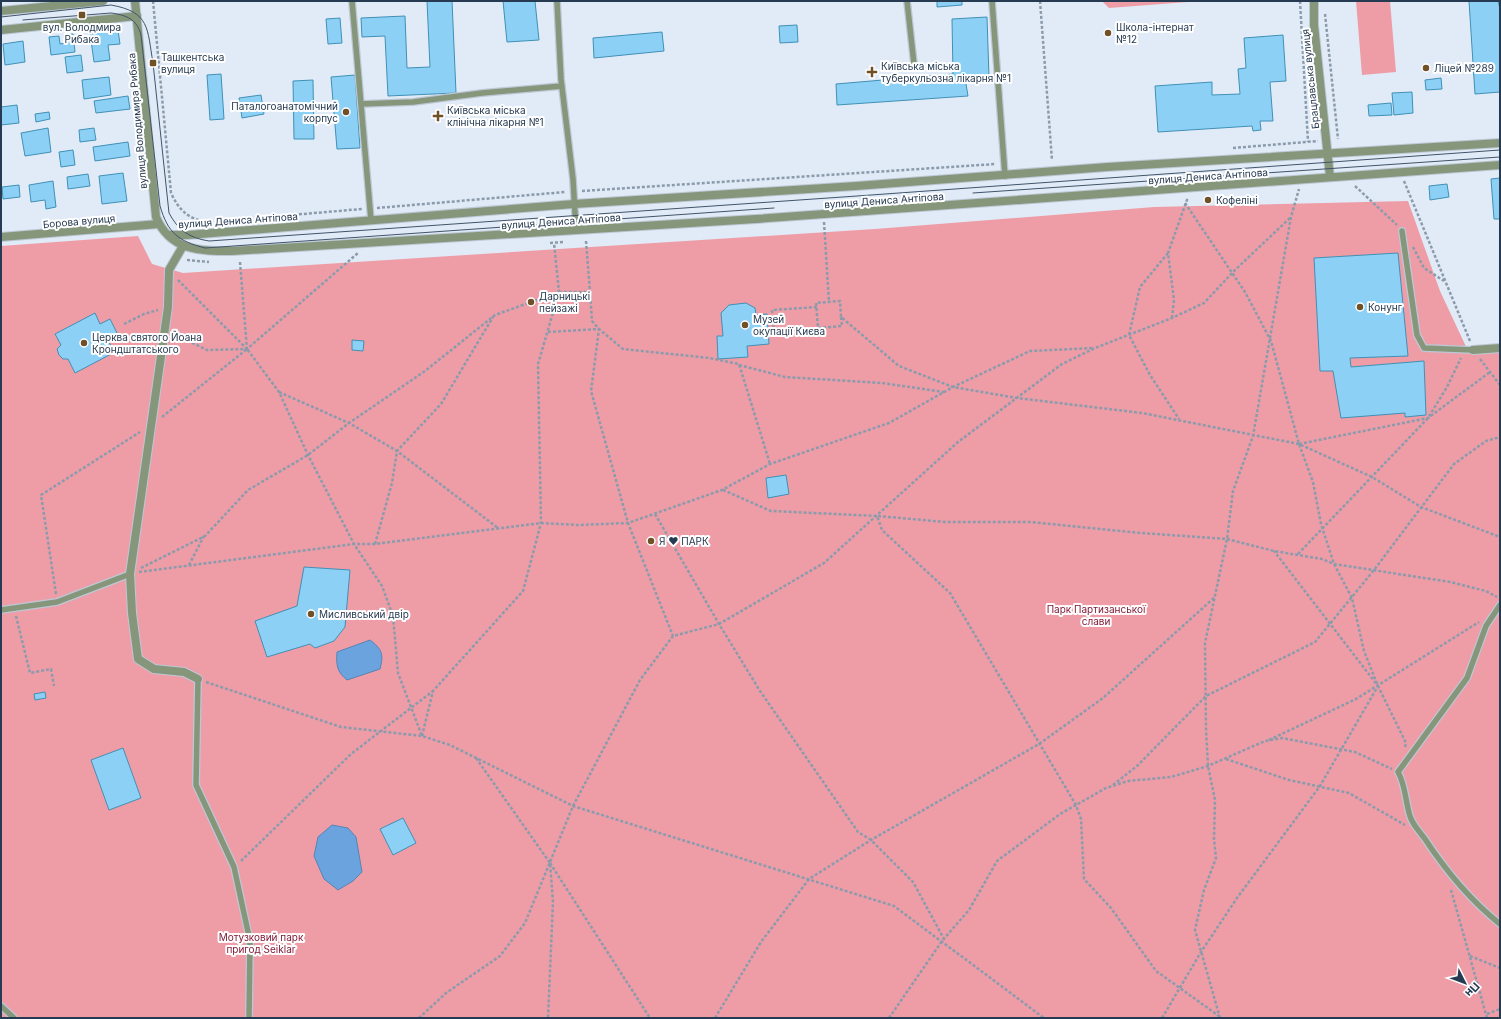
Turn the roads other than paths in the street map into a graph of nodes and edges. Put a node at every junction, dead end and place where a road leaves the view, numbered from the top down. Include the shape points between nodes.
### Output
1 (103, 1) edge
2 (135, 1) edge
3 (352, 1) edge
4 (557, 1) edge
5 (907, 1) edge
6 (992, 1) edge
7 (1314, 1) edge
8 (1, 11) edge
9 (137, 16) junction
10 (1, 30) edge
11 (914, 64) dead end
12 (562, 86) junction
13 (361, 104) junction
14 (1500, 143) edge
15 (1328, 154) junction
16 (1500, 165) edge
17 (1006, 176) junction
18 (1330, 177) junction
19 (574, 204) junction
20 (371, 220) junction
21 (159, 224) junction
22 (576, 230) junction
23 (1402, 230) dead end
24 (169, 235) junction
25 (1, 237) edge
26 (183, 246) junction
27 (1500, 348) edge
28 (1469, 350) joint
29 (130, 574) junction
30 (1500, 605) edge
31 (1, 610) edge
32 (198, 679) joint
33 (1500, 924) edge
34 (1, 1006) edge
35 (14, 1018) edge
36 (249, 1018) edge

1 - 8 street
2 - 9 street, вулиця Володимира Рибака
3 - 13 lane
4 - 12 lane
5 - 11 lane
6 - 17 lane
7 - 15 street, Брацлавська вулиця via 1314,25
9 - 10 street
9 - 21 street, вулиця Володимира Рибака via 156,216
12 - 13 lane via 413,102
12 - 19 lane
13 - 20 lane
14 - 15 street, вулиця Дениса Антіпова
15 - 17 street, вулиця Дениса Антіпова
15 - 18 street, Брацлавська вулиця
16 - 18 street, вулиця Дениса Антіпова
17 - 19 street, вулиця Дениса Антіпова
18 - 22 street, вулиця Дениса Антіпова
19 - 20 street, вулиця Дениса Антіпова
19 - 22 lane
20 - 24 street, вулиця Дениса Антіпова
21 - 24 street
21 - 25 street, Борова вулиця
22 - 26 street, вулиця Дениса Антіпова via 232,251 200,251
23 - 28 lane via 1417,335 1424,348
24 - 26 street, вулиця Дениса Антіпова
26 - 29 street via 169,270 168,307
27 - 28 street
29 - 31 lane via 57,602
29 - 32 street via 138,659 154,669 184,672
30 - 33 lane via 1486,626 1467,678 1398,772 1404,783 1410,817 1422,836 1475,903
32 - 36 lane via 196,785 234,867 250,941
34 - 35 lane

